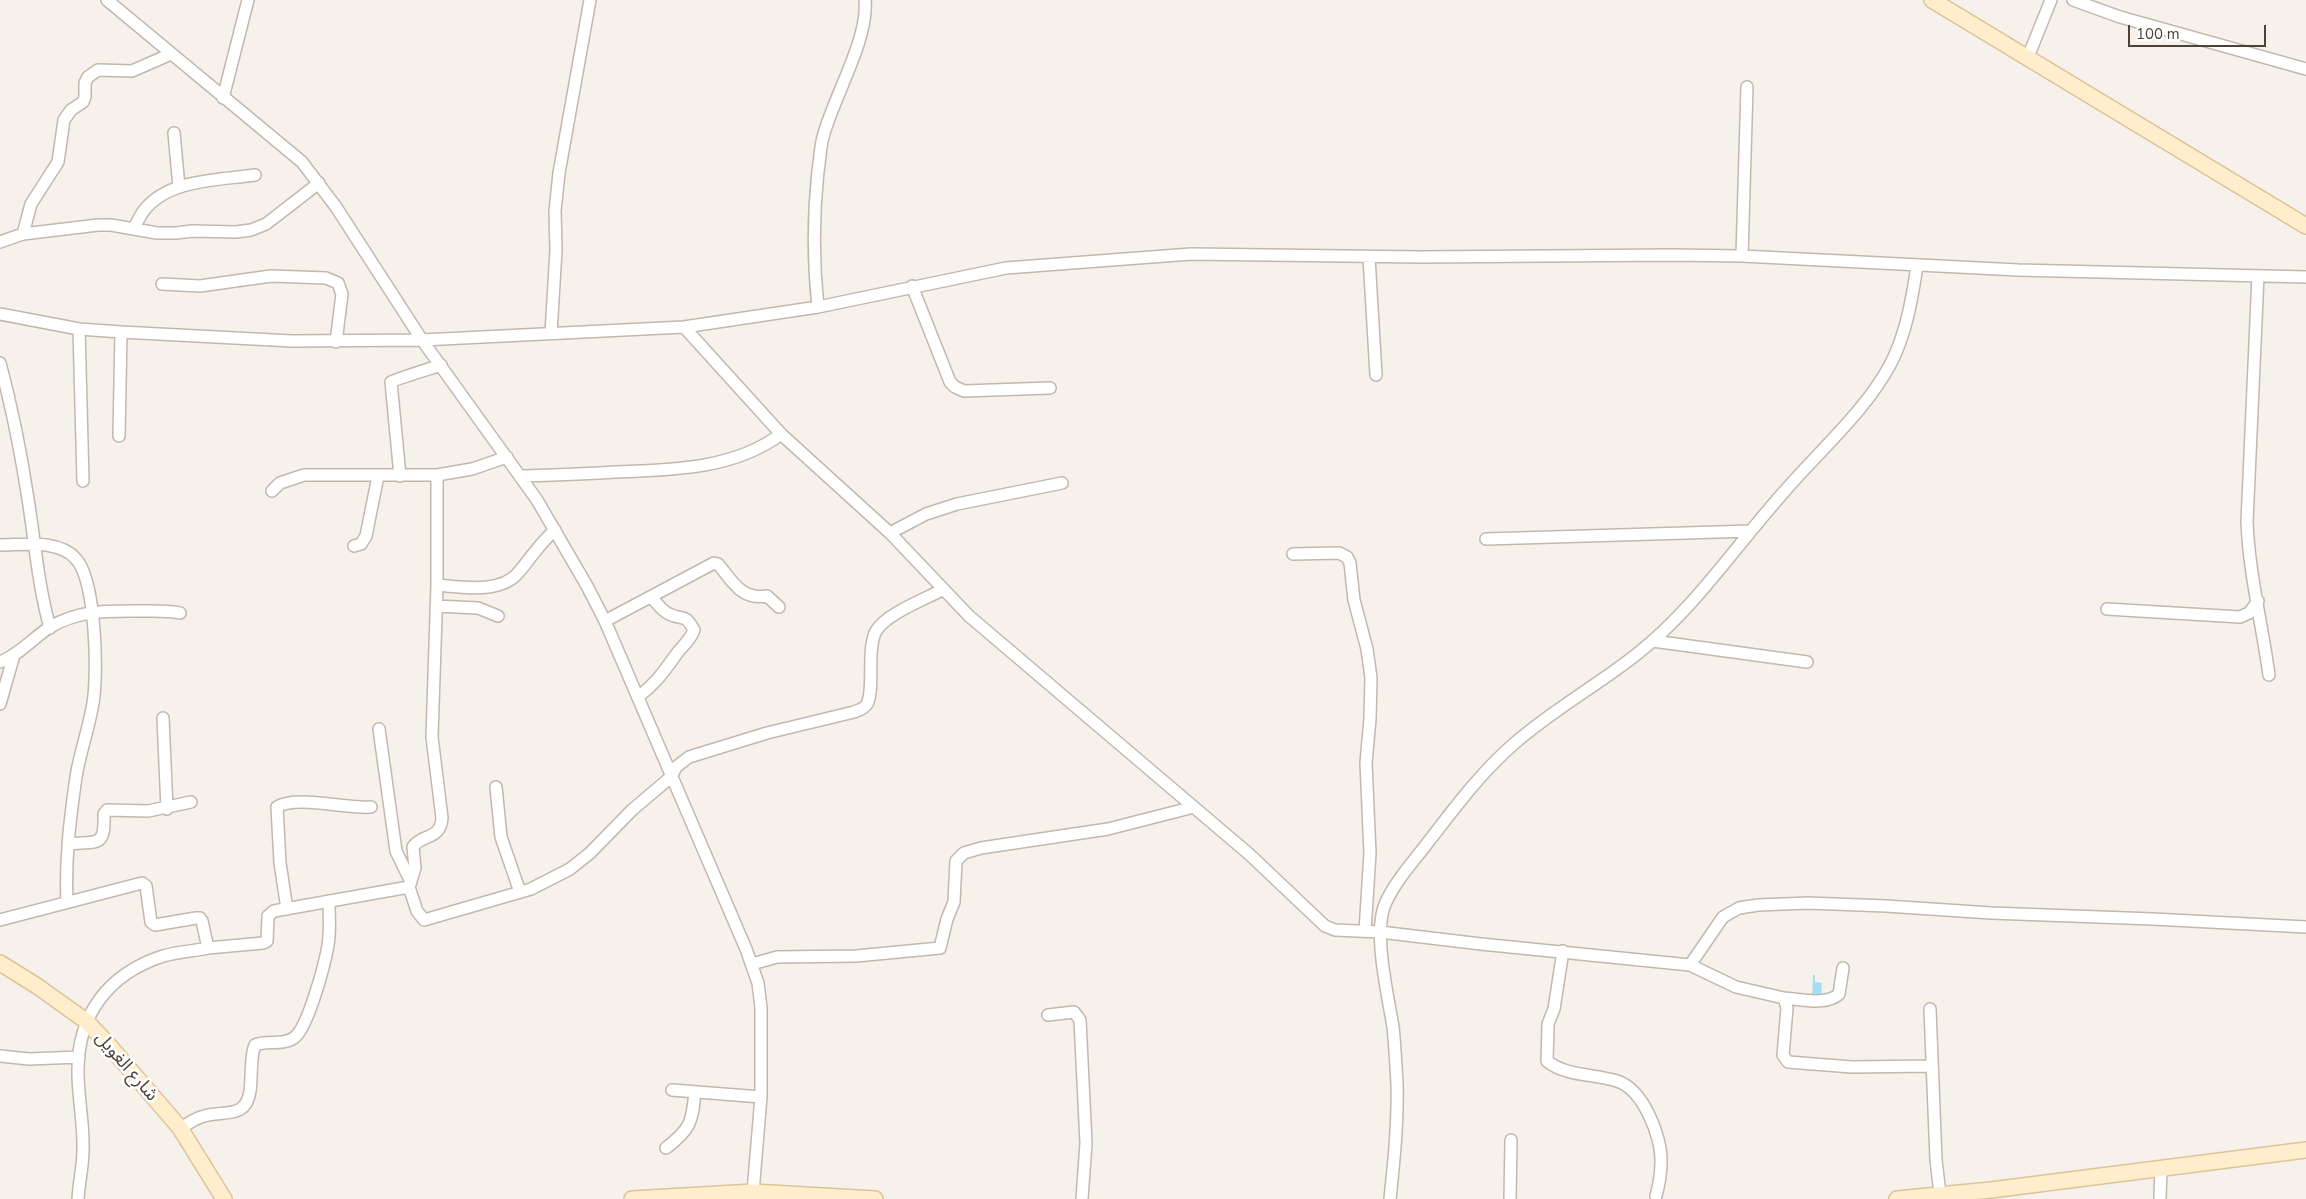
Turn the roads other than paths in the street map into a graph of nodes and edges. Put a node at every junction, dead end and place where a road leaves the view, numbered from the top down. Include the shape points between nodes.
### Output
1 (107, 0) edge
2 (248, 0) edge
3 (590, 0) edge
4 (865, 0) edge
5 (1932, 0) edge
6 (2051, 0) edge
7 (2073, 0) edge
8 (171, 54) junction
9 (2028, 57) junction
10 (2306, 69) edge
11 (1747, 87) dead end
12 (223, 98) junction
13 (174, 132) dead end
14 (255, 175) dead end
15 (319, 182) junction
16 (179, 187) junction
17 (2306, 226) edge
18 (134, 228) junction
19 (23, 234) junction
20 (0, 242) edge
21 (1742, 256) junction
22 (1369, 257) junction
23 (1917, 266) junction
24 (2258, 276) junction
25 (2306, 277) edge
26 (162, 284) dead end
27 (912, 286) junction
28 (818, 307) junction
29 (0, 314) edge
30 (684, 327) junction
31 (79, 328) junction
32 (121, 332) junction
33 (551, 333) junction
34 (422, 340) junction
35 (336, 342) junction
36 (0, 363) edge
37 (441, 365) junction
38 (1376, 374) dead end
39 (1050, 388) dead end
40 (781, 434) junction
41 (119, 436) dead end
42 (507, 456) junction
43 (436, 475) junction
44 (378, 476) junction
45 (400, 476) junction
46 (520, 476) junction
47 (83, 481) dead end
48 (1062, 484) dead end
49 (272, 491) dead end
50 (555, 530) junction
51 (1752, 531) junction
52 (890, 533) junction
53 (1486, 539) dead end
54 (34, 544) junction
55 (0, 545) edge
56 (354, 546) dead end
57 (1293, 554) dead end
58 (437, 585) junction
59 (942, 590) junction
60 (651, 597) junction
61 (2258, 601) junction
62 (436, 606) junction
63 (779, 607) dead end
64 (2107, 609) dead end
65 (93, 611) junction
66 (180, 613) dead end
67 (498, 616) dead end
68 (604, 621) junction
69 (50, 628) junction
70 (1652, 641) junction
71 (14, 655) junction
72 (0, 662) edge
73 (1807, 662) dead end
74 (2269, 675) dead end
75 (638, 697) junction
76 (0, 704) edge
77 (163, 718) dead end
78 (379, 729) dead end
79 (672, 777) junction
80 (496, 787) dead end
81 (191, 802) dead end
82 (371, 807) dead end
83 (1194, 807) junction
84 (167, 809) junction
85 (68, 844) junction
86 (410, 885) junction
87 (520, 892) junction
88 (329, 901) junction
89 (66, 902) junction
90 (286, 909) junction
91 (0, 920) edge
92 (2306, 928) edge
93 (1365, 930) junction
94 (1380, 932) junction
95 (208, 948) junction
96 (1563, 951) junction
97 (0, 963) edge
98 (752, 964) junction
99 (1690, 965) junction
100 (1843, 968) dead end
101 (1784, 998) junction
102 (1930, 1009) dead end
103 (1048, 1015) dead end
104 (86, 1021) junction
105 (0, 1056) edge
106 (79, 1057) junction
107 (1932, 1066) junction
108 (672, 1090) dead end
109 (695, 1092) junction
110 (761, 1097) junction
111 (180, 1128) junction
112 (1511, 1140) dead end
113 (666, 1148) dead end
114 (2306, 1150) edge
115 (2161, 1168) junction
116 (753, 1192) junction
117 (1940, 1194) junction
118 (797, 1196) edge
119 (1656, 1196) dead end
120 (78, 1199) edge
121 (224, 1199) edge
122 (632, 1199) edge
123 (875, 1199) edge
124 (1082, 1199) edge
125 (1390, 1199) edge
126 (1510, 1199) edge
127 (1898, 1199) edge
128 (2160, 1199) edge

1 - 8 street
2 - 12 street
3 - 33 street via 559,173
4 - 28 street via 856,49 822,138 814,204 813,262
5 - 9 street
6 - 9 street
7 - 10 street via 2156,28
8 - 12 street
8 - 19 street via 132,71 98,70 88,76 83,102 64,120 58,162 31,204
9 - 17 street
11 - 21 street
12 - 15 street via 276,138
13 - 16 street
14 - 16 street
15 - 18 street via 266,224 252,230 157,233
15 - 34 street
16 - 18 street via 162,194 146,208
18 - 19 street via 98,225
19 - 20 street
21 - 22 street
21 - 23 street
22 - 27 street via 1144,256 1006,268
22 - 38 street
23 - 24 street
23 - 51 street via 1900,341 1882,378
24 - 25 street
24 - 61 street via 2247,522 2250,562
26 - 35 street via 207,285 271,276 335,281 341,288
27 - 28 street
27 - 39 street via 950,382 955,387 964,391
28 - 30 street
29 - 31 street
30 - 33 street
30 - 40 street
31 - 32 street
31 - 47 street
32 - 35 street
32 - 41 street
33 - 34 street
34 - 35 street
34 - 37 street
36 - 54 street via 18,441
37 - 42 street
37 - 45 street via 391,382
40 - 46 street via 768,444 747,452 688,469
40 - 52 street
42 - 43 street via 472,469
42 - 46 street
43 - 45 street
43 - 58 street
44 - 45 street
44 - 49 street via 304,475 280,483
44 - 56 street via 366,536 361,544
46 - 50 street
48 - 52 street via 939,509
50 - 58 street via 539,544 517,575 506,583 468,588
50 - 68 street
51 - 53 street
51 - 70 street via 1693,603
52 - 59 street
54 - 55 street
54 - 65 street via 55,547 76,558 86,579
54 - 69 street
57 - 93 street via 1339,553 1349,560 1354,600 1370,663 1372,691 1366,776 1370,853
58 - 62 street
59 - 79 street via 883,622 876,631 869,699 864,707 689,757 676,767
59 - 83 street via 968,616
60 - 63 street via 718,564 744,595 767,596
60 - 68 street
60 - 75 street via 668,614 683,616 694,630 691,639 661,677
61 - 64 street via 2249,613 2240,617
61 - 74 street
62 - 67 street via 478,608
62 - 86 street via 432,736 442,818 440,829 413,848 416,868
65 - 66 street via 163,610
65 - 69 street
65 - 85 street via 94,702 77,774
68 - 75 street
69 - 71 street
70 - 73 street
70 - 94 street via 1542,721 1489,766 1400,878 1386,902
71 - 72 street
71 - 76 street
75 - 79 street
77 - 84 street
78 - 86 street via 396,851
79 - 87 street via 632,810 581,861
79 - 98 street
80 - 87 street via 501,837
81 - 84 street
82 - 90 street via 296,803 277,807
83 - 93 street via 1272,874 1325,926 1335,930
83 - 98 street via 1108,829 964,853 956,861 954,902 940,948 856,956 777,957
84 - 85 street via 107,810 102,838
85 - 89 street
86 - 87 street via 424,920
86 - 88 street
88 - 90 street
88 - 111 street via 326,954 310,1009 296,1036 287,1041 255,1045 250,1094 242,1109 201,1116
89 - 91 street
89 - 95 street via 144,883 151,922 200,918
90 - 95 street via 268,916 268,937 263,944
92 - 99 street via 1886,906 1758,905 1739,908 1723,917
93 - 94 street
94 - 96 street
94 - 125 street via 1397,1086
95 - 104 street via 166,955 133,969 98,999
96 - 99 street
96 - 119 street via 1554,1009 1548,1024 1547,1061 1555,1068 1619,1082 1634,1093 1653,1125 1659,1143 1661,1169
97 - 104 street, شارع الغويل
98 - 110 street via 761,996
99 - 101 street via 1736,987
100 - 101 street via 1839,994 1835,998
101 - 107 street via 1787,1004 1785,1061 1852,1067
102 - 107 street
103 - 124 street via 1074,1012 1080,1020 1086,1143
104 - 106 street
104 - 111 street, شارع الغويل
105 - 106 street via 29,1059
106 - 120 street via 78,1095 84,1149
107 - 117 street
108 - 109 street
109 - 110 street
109 - 113 street via 688,1126 682,1136
110 - 116 street
111 - 121 street, شارع الغويل
112 - 126 street
114 - 115 street
115 - 117 street
115 - 128 street
116 - 118 street
116 - 122 street
117 - 127 street
118 - 123 street

